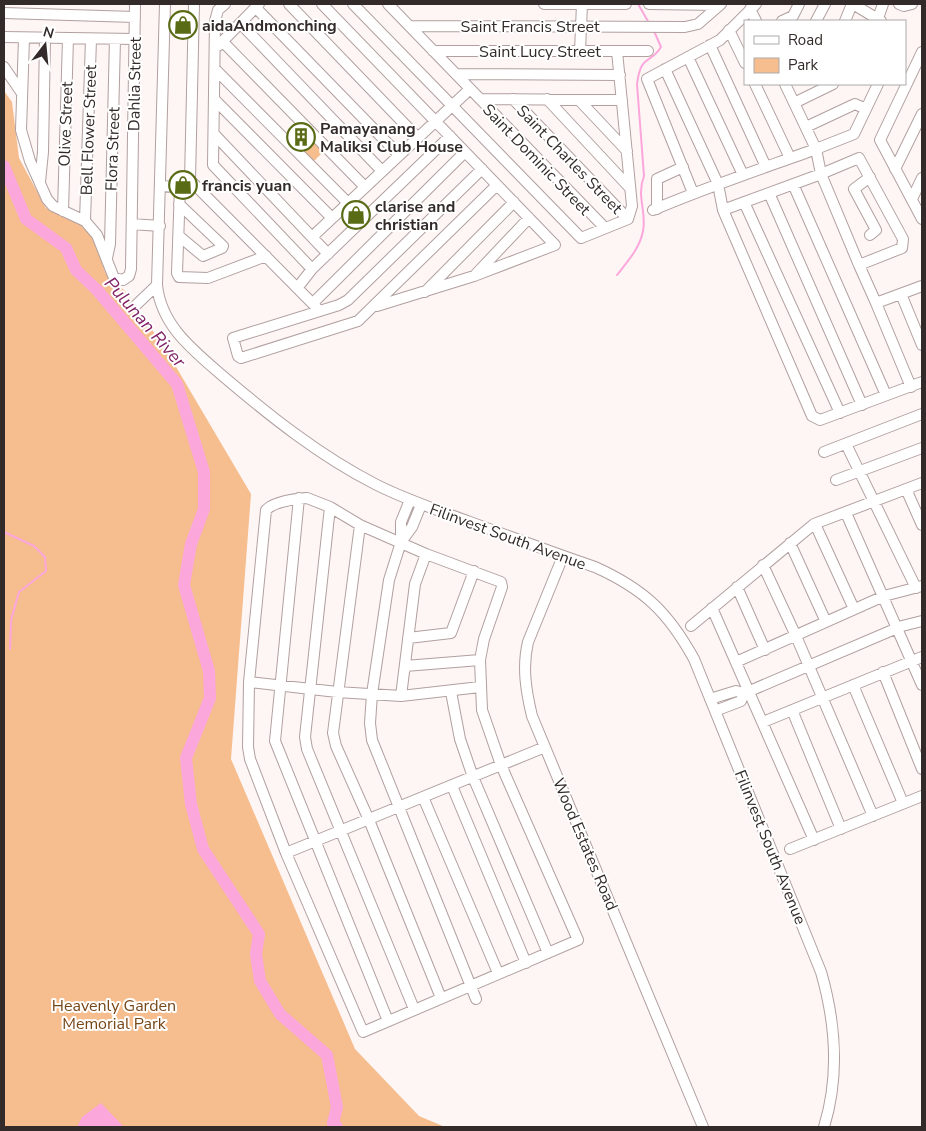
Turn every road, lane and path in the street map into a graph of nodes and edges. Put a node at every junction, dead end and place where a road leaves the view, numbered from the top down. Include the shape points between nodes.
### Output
1 (135, 4) edge
2 (166, 4) edge
3 (194, 4) edge
4 (225, 4) edge
5 (289, 4) edge
6 (322, 4) edge
7 (353, 4) edge
8 (388, 4) edge
9 (544, 4) edge
10 (582, 4) edge
11 (626, 4) edge
12 (649, 4) edge
13 (720, 4) edge
14 (799, 4) edge
15 (825, 4) edge
16 (853, 4) edge
17 (883, 4) edge
18 (899, 4) edge
19 (912, 4) edge
20 (257, 6) edge
21 (753, 7) edge
22 (4, 13) edge
23 (135, 17) junction
24 (756, 20) edge
25 (784, 20) edge
26 (817, 20) edge
27 (845, 20) edge
28 (877, 20) edge
29 (878, 20) edge
30 (240, 23) junction
31 (410, 26) junction
32 (582, 26) junction
33 (729, 30) junction
34 (4, 37) edge
35 (24, 38) junction
36 (45, 38) junction
37 (68, 38) junction
38 (91, 39) junction
39 (115, 39) junction
40 (135, 39) junction
41 (219, 44) junction
42 (710, 45) junction
43 (433, 51) junction
44 (580, 51) junction
45 (617, 51) junction
46 (648, 51) dead end
47 (922, 52) edge
48 (688, 57) junction
49 (744, 61) edge
50 (919, 66) edge
51 (4, 67) edge
52 (215, 69) junction
53 (665, 69) junction
54 (456, 74) junction
55 (620, 76) junction
56 (754, 85) edge
57 (785, 85) edge
58 (831, 85) edge
59 (878, 85) edge
60 (470, 89) junction
61 (21, 93) junction
62 (214, 99) junction
63 (480, 99) junction
64 (513, 99) junction
65 (547, 100) junction
66 (579, 100) junction
67 (622, 100) junction
68 (794, 103) junction
69 (452, 105) junction
70 (866, 109) junction
71 (922, 114) edge
72 (435, 121) junction
73 (806, 127) junction
74 (214, 134) junction
75 (450, 136) junction
76 (417, 137) junction
77 (816, 149) junction
78 (627, 151) junction
79 (465, 152) junction
80 (399, 155) junction
81 (790, 158) junction
82 (683, 167) junction
83 (766, 167) junction
84 (482, 169) junction
85 (895, 169) junction
86 (382, 171) junction
87 (821, 174) junction
88 (743, 175) junction
89 (870, 177) junction
90 (922, 178) edge
91 (190, 180) junction
92 (40, 183) junction
93 (718, 184) junction
94 (794, 184) junction
95 (498, 185) junction
96 (160, 186) junction
97 (180, 187) junction
98 (365, 187) junction
99 (630, 188) junction
100 (694, 193) junction
101 (768, 193) junction
102 (912, 199) junction
103 (514, 202) junction
104 (744, 202) junction
105 (348, 203) junction
106 (179, 204) junction
107 (64, 210) junction
108 (723, 210) junction
109 (332, 218) junction
110 (529, 218) junction
111 (922, 219) edge
112 (628, 220) junction
113 (85, 221) junction
114 (894, 221) junction
115 (132, 224) junction
116 (160, 226) junction
117 (605, 228) junction
118 (179, 236) junction
119 (312, 237) junction
120 (328, 254) junction
121 (266, 256) junction
122 (106, 259) junction
123 (859, 265) junction
124 (312, 270) junction
125 (474, 276) junction
126 (157, 285) junction
127 (922, 286) edge
128 (298, 287) junction
129 (424, 293) junction
130 (901, 294) junction
131 (876, 303) junction
132 (135, 306) dead end
133 (315, 306) junction
134 (375, 306) junction
135 (922, 345) edge
136 (922, 382) edge
137 (911, 387) junction
138 (886, 396) junction
139 (862, 405) junction
140 (840, 412) junction
141 (922, 414) edge
142 (846, 444) junction
143 (922, 448) edge
144 (824, 452) dead end
145 (859, 472) junction
146 (836, 480) dead end
147 (922, 483) edge
148 (906, 489) junction
149 (299, 498) junction
150 (410, 500) junction
151 (874, 502) junction
152 (421, 504) junction
153 (330, 507) junction
154 (846, 512) junction
155 (815, 524) junction
156 (360, 525) junction
157 (922, 525) edge
158 (401, 542) junction
159 (790, 543) junction
160 (426, 554) junction
161 (563, 556) junction
162 (763, 565) junction
163 (474, 571) junction
164 (919, 587) edge
165 (737, 588) junction
166 (884, 596) junction
167 (712, 608) junction
168 (854, 609) junction
169 (922, 621) edge
170 (826, 622) junction
171 (691, 626) dead end
172 (898, 628) junction
173 (796, 636) junction
174 (408, 638) junction
175 (765, 650) junction
176 (922, 656) edge
177 (912, 659) junction
178 (480, 660) junction
179 (736, 662) junction
180 (405, 666) junction
181 (809, 667) junction
182 (883, 672) junction
183 (249, 682) junction
184 (280, 685) junction
185 (853, 685) junction
186 (922, 686) edge
187 (480, 687) junction
188 (310, 689) junction
189 (337, 692) junction
190 (452, 692) junction
191 (747, 692) junction
192 (372, 694) junction
193 (401, 696) junction
194 (822, 698) junction
195 (710, 699) junction
196 (792, 710) junction
197 (715, 711) junction
198 (763, 722) junction
199 (546, 747) junction
200 (501, 765) junction
201 (922, 769) edge
202 (473, 777) junction
203 (452, 786) junction
204 (922, 796) edge
205 (423, 797) junction
206 (903, 803) junction
207 (401, 808) junction
208 (873, 816) junction
209 (370, 820) junction
210 (841, 829) junction
211 (342, 831) junction
212 (814, 840) junction
213 (315, 842) junction
214 (790, 849) dead end
215 (286, 854) junction
216 (548, 953) junction
217 (526, 963) junction
218 (498, 973) junction
219 (470, 985) junction
220 (441, 998) junction
221 (476, 999) dead end
222 (414, 1010) junction
223 (388, 1021) junction
224 (703, 1127) edge
225 (824, 1127) edge

1 - 23 street, Dahlia Street
2 - 96 street, Filinvest South Avenue
3 - 91 street
4 - 41 street via 216,15
5 - 76 street
6 - 72 street
7 - 69 street
8 - 31 street, Saint Dominic Street
9 - 10 street
10 - 11 street
10 - 32 street
12 - 13 street
13 - 32 street, Saint Francis Street via 692,26
14 - 25 street via 793,16
15 - 26 street
16 - 27 street
16 - 28 street
17 - 29 street
18 - 19 street
20 - 30 street
20 - 80 street
21 - 24 street
21 - 33 street
22 - 23 street
23 - 40 street, Dahlia Street
30 - 41 street
30 - 86 street
31 - 32 street, Saint Francis Street
31 - 43 street, Saint Dominic Street
32 - 44 street
33 - 42 street
33 - 49 street
34 - 35 street
35 - 36 street
35 - 61 street
36 - 37 street
36 - 92 street
37 - 38 street
37 - 107 street, Olive Street
38 - 39 street
38 - 113 street, Bell Flower Street
39 - 40 street
39 - 122 street, Flora Street via 110,244
40 - 115 street, Dahlia Street
41 - 52 street
41 - 98 street
42 - 48 street
42 - 83 street
43 - 44 street, Saint Lucy Street
43 - 54 street, Saint Dominic Street
44 - 45 street, Saint Lucy Street
45 - 46 street, Saint Lucy Street
45 - 55 street
47 - 50 street
48 - 53 street
48 - 88 street
50 - 85 street via 880,140
51 - 61 street
52 - 62 street
52 - 105 street
53 - 82 street via 646,79
53 - 93 street
54 - 55 street
54 - 60 street, Saint Dominic Street
55 - 67 street
56 - 81 street
57 - 68 street
58 - 68 street
59 - 70 street
60 - 63 street, Saint Dominic Street
60 - 69 street
61 - 92 street via 21,130
62 - 74 street
62 - 109 street
63 - 64 street
63 - 117 street, Saint Dominic Street
64 - 65 street
64 - 112 street, Saint Charles Street
65 - 66 street
65 - 99 street
66 - 67 street
66 - 78 street
67 - 78 street
68 - 73 street
69 - 72 street
69 - 117 street via 581,238
70 - 73 street via 855,104
70 - 77 street via 854,134
71 - 85 street
72 - 75 street
72 - 76 street
73 - 77 street
74 - 119 street
74 - 124 street via 216,170
75 - 79 street
75 - 120 street
76 - 80 street
77 - 81 street
77 - 87 street
78 - 99 street
79 - 84 street
79 - 133 street
80 - 86 street
81 - 83 street
82 - 100 street
82 - 100 street via 657,179 655,210
83 - 88 street
84 - 95 street
84 - 133 street via 348,300 339,305
85 - 102 street
86 - 98 street
87 - 89 street via 859,158
87 - 94 street
87 - 123 street
88 - 93 street
89 - 114 street
89 - 114 street via 854,189 873,232
90 - 102 street
91 - 97 street
91 - 121 street
92 - 107 street via 52,206
93 - 100 street
93 - 108 street
94 - 101 street
94 - 138 street
95 - 103 street
95 - 134 street
96 - 97 street
96 - 116 street, Filinvest South Avenue
97 - 106 street
98 - 105 street
99 - 112 street via 632,206
101 - 104 street
101 - 139 street
102 - 111 street
103 - 110 street
103 - 129 street
104 - 108 street
104 - 140 street
105 - 109 street
106 - 118 street
106 - 118 street via 223,246 203,256
107 - 113 street
108 - 140 street via 812,416 820,420
109 - 119 street
110 - 125 street
110 - 125 street via 555,245
112 - 117 street
113 - 122 street via 97,235
114 - 123 street via 903,238 902,248
115 - 116 street
115 - 122 street, Dahlia Street via 131,269 127,279 118,280
116 - 126 street, Filinvest South Avenue
118 - 121 street via 179,277 208,278
119 - 120 street
120 - 124 street
121 - 128 street
123 - 131 street
124 - 128 street
125 - 129 street
126 - 132 street
126 - 150 street, Filinvest South Avenue via 164,314 203,359 297,435 375,484
127 - 130 street
128 - 133 street
129 - 134 street
130 - 131 street
130 - 135 street
131 - 137 street
133 - 134 street via 233,338 238,356 241,358 352,324
136 - 137 street
137 - 138 street
138 - 139 street
139 - 140 street
141 - 142 street
142 - 144 street
142 - 145 street
143 - 145 street
145 - 146 street
145 - 151 street
147 - 148 street
148 - 151 street
148 - 157 street
149 - 153 street
149 - 183 street via 266,510
149 - 184 street
150 - 152 street, Filinvest South Avenue
150 - 158 street via 401,522
151 - 154 street
151 - 164 street
152 - 158 street via 412,527
152 - 161 street, Filinvest South Avenue
153 - 156 street
153 - 188 street
154 - 155 street
154 - 166 street
155 - 159 street
155 - 168 street
156 - 158 street
156 - 189 street
158 - 160 street
158 - 192 street via 388,580
159 - 162 street
159 - 170 street
160 - 163 street
160 - 174 street via 415,584
161 - 195 street, Filinvest South Avenue via 622,579 662,610 685,643
161 - 199 street, Wood Estates Road via 532,628 525,655 528,698
162 - 165 street
162 - 173 street
163 - 174 street via 451,633
163 - 178 street via 498,579 502,587
164 - 166 street
165 - 167 street
165 - 175 street
166 - 168 street
166 - 172 street
167 - 171 street
167 - 179 street
168 - 170 street
169 - 172 street
170 - 173 street
172 - 177 street
172 - 181 street
173 - 175 street
173 - 181 street
174 - 180 street
175 - 179 street
176 - 177 street
177 - 182 street
177 - 186 street
178 - 180 street
178 - 187 street
179 - 191 street
180 - 193 street
181 - 191 street
181 - 194 street
182 - 185 street
182 - 201 street
183 - 184 street
183 - 215 street via 250,759
184 - 188 street
184 - 213 street via 275,741
185 - 194 street
185 - 206 street
187 - 190 street
187 - 200 street via 482,710
188 - 189 street
188 - 211 street via 305,737 307,749
189 - 192 street
189 - 209 street via 333,734 336,746
190 - 193 street
190 - 202 street via 460,739
191 - 195 street via 736,691
191 - 197 street via 741,701
191 - 198 street
192 - 193 street
192 - 207 street via 372,740
194 - 196 street
194 - 208 street
195 - 197 street, Filinvest South Avenue
196 - 198 street
196 - 210 street
197 - 225 street, Filinvest South Avenue via 814,949 827,993 835,1065
198 - 212 street
199 - 200 street
199 - 224 street, Wood Estates Road
200 - 202 street
200 - 216 street via 578,940
202 - 203 street
202 - 216 street
203 - 205 street
203 - 217 street
204 - 206 street
205 - 207 street
205 - 218 street
206 - 208 street
207 - 209 street
207 - 219 street
208 - 210 street
209 - 211 street
209 - 220 street
210 - 212 street
211 - 213 street
211 - 222 street
212 - 214 street
213 - 215 street
213 - 223 street
215 - 223 street via 363,1032
216 - 217 street
217 - 218 street
218 - 219 street
219 - 220 street
219 - 221 street
220 - 222 street
222 - 223 street

